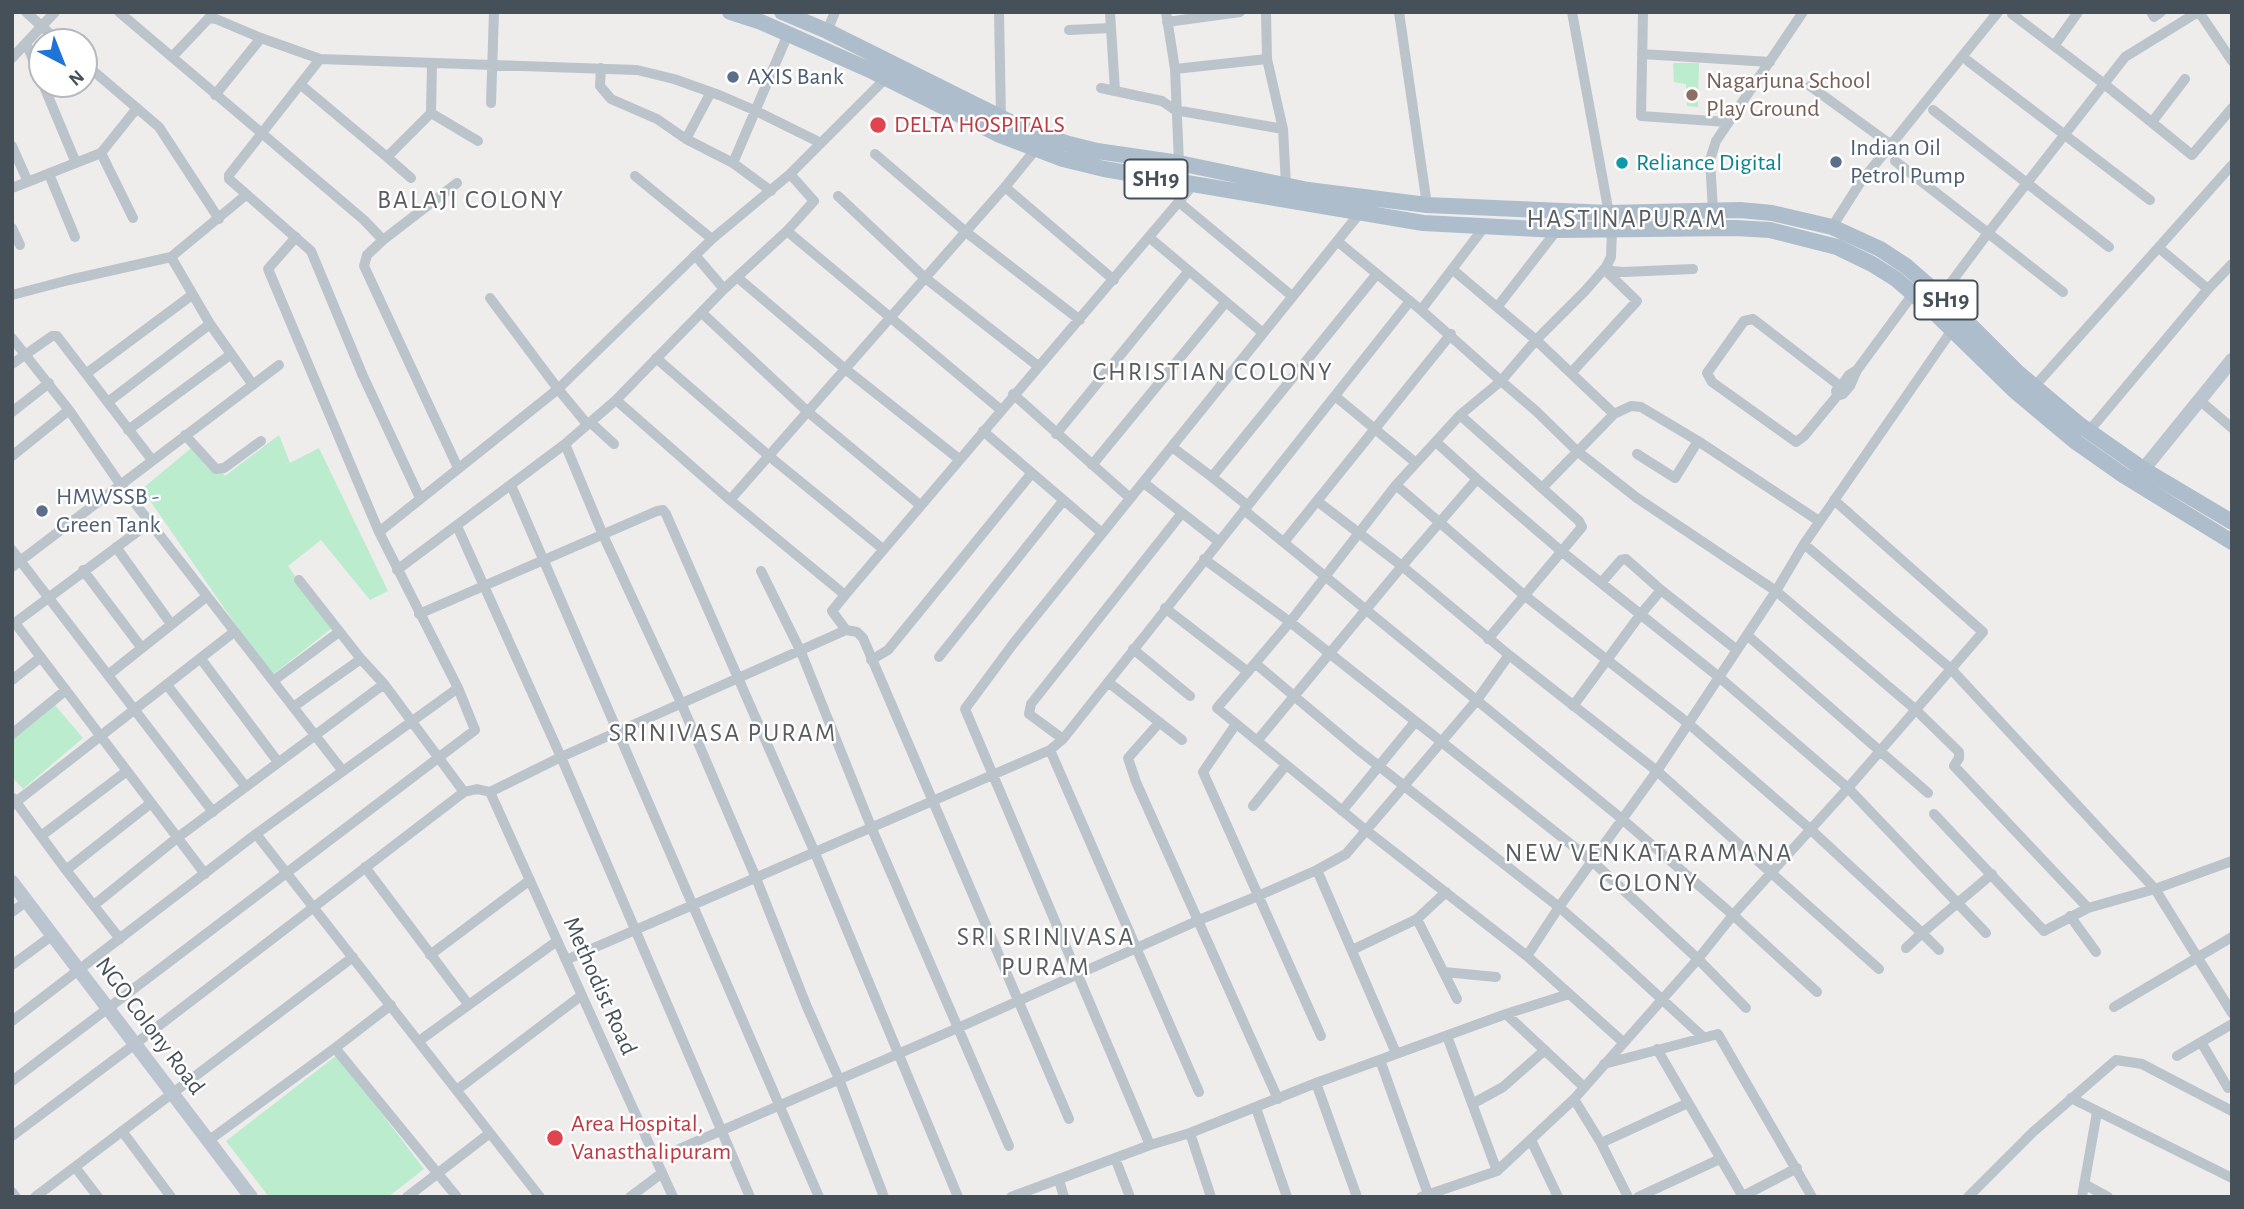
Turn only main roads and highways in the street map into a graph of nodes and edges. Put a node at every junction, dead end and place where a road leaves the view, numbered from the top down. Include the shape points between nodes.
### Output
1 (730, 12) edge
2 (782, 12) edge
3 (2139, 475) junction
4 (2232, 522) edge
5 (2232, 542) edge

1 - 3 main road, SH19 via 886,78 1000,135 1104,169 1423,223 1557,230 1770,230 1836,247 1896,279 2076,442
2 - 3 main road, SH19 via 1001,118 1069,144 1286,185 1427,205 1608,213 1772,213 1832,227 1906,266 2035,387
3 - 4 main road, SH19
3 - 5 main road, SH19

